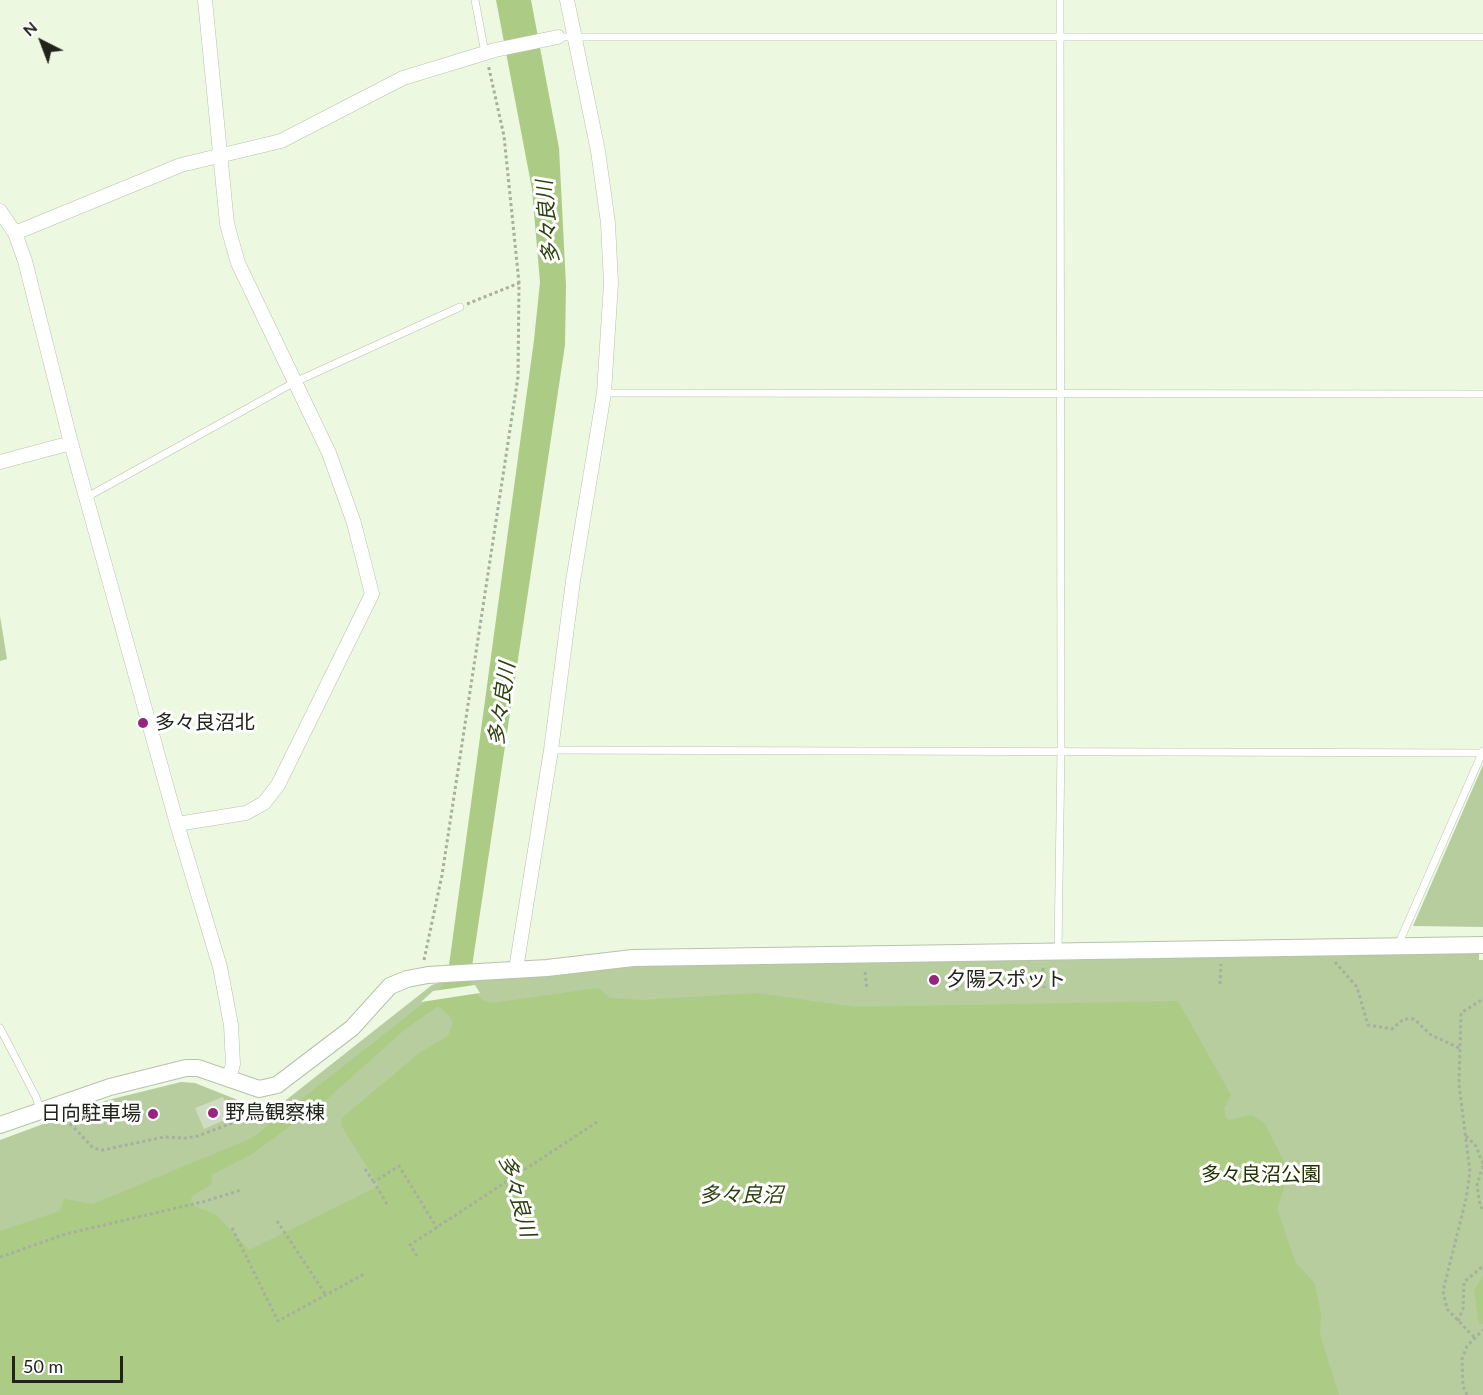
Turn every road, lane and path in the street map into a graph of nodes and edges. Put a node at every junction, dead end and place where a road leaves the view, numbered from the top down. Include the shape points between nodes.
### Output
1 (205, 0) edge
2 (475, 0) edge
3 (567, 0) edge
4 (1060, 0) edge
5 (574, 36) junction
6 (558, 37) joint
7 (1060, 38) junction
8 (1483, 38) edge
9 (490, 52) junction
10 (221, 157) junction
11 (0, 211) edge
12 (15, 233) junction
13 (519, 283) junction
14 (460, 307) joint
15 (295, 382) junction
16 (604, 393) junction
17 (1060, 394) junction
18 (1483, 394) edge
19 (71, 443) junction
20 (0, 462) edge
21 (87, 497) junction
22 (551, 750) junction
23 (1061, 750) junction
24 (1482, 752) edge
25 (177, 824) junction
26 (1398, 945) junction
27 (1483, 945) edge
28 (1058, 950) junction
29 (1334, 962) dead end
30 (1221, 964) dead end
31 (1043, 968) dead end
32 (516, 969) junction
33 (956, 970) dead end
34 (865, 972) dead end
35 (425, 975) junction
36 (1220, 984) dead end
37 (1044, 988) dead end
38 (867, 990) dead end
39 (957, 991) dead end
40 (1483, 999) edge
41 (0, 1028) edge
42 (1459, 1048) junction
43 (229, 1078) junction
44 (40, 1110) junction
45 (61, 1113) dead end
46 (248, 1117) dead end
47 (597, 1122) dead end
48 (0, 1125) edge
49 (1466, 1136) junction
50 (1483, 1165) edge
51 (366, 1169) dead end
52 (374, 1182) junction
53 (241, 1190) dead end
54 (387, 1204) dead end
55 (1483, 1209) edge
56 (277, 1221) dead end
57 (232, 1228) dead end
58 (436, 1228) junction
59 (417, 1256) dead end
60 (0, 1257) edge
61 (1483, 1266) edge
62 (366, 1273) dead end
63 (326, 1295) junction
64 (1458, 1321) junction
65 (1483, 1330) edge
66 (1474, 1337) junction
67 (1467, 1395) edge

1 - 10 street
2 - 9 lane
3 - 5 street
4 - 7 lane
5 - 6 lane
5 - 7 lane
5 - 16 street via 598,151 608,223 611,283
6 - 9 street
7 - 8 lane
7 - 17 lane
9 - 10 street via 403,78 280,141
9 - 13 path via 504,136
10 - 12 street via 181,165
10 - 15 street via 227,224 238,263
11 - 12 street
12 - 19 street
13 - 14 path
13 - 35 path via 518,377
14 - 15 lane
15 - 21 lane
15 - 25 street via 329,453 368,570 372,594 278,784 264,803 246,813
16 - 17 lane
16 - 22 street via 573,581
17 - 18 lane
17 - 23 lane
19 - 20 street
19 - 21 street
21 - 25 street
22 - 23 lane
22 - 32 street
23 - 24 lane
23 - 28 lane
24 - 26 lane
25 - 43 street via 220,967 231,1025 233,1064
26 - 27 street
26 - 28 street
28 - 32 street via 633,958
29 - 42 path via 1357,987 1368,1025 1392,1029 1404,1019 1414,1019 1431,1035
30 - 36 path
31 - 37 path
32 - 35 street
33 - 39 path
34 - 38 path
35 - 43 street via 390,986 352,1028 277,1085 259,1089
40 - 42 path via 1461,1012
41 - 44 lane
42 - 49 path via 1459,1098
43 - 44 street via 186,1068
44 - 48 street
45 - 46 path via 93,1148 103,1150 164,1137 198,1136
47 - 58 path
49 - 50 path via 1476,1146
49 - 64 path via 1470,1172 1466,1199 1443,1291 1447,1310
50 - 55 path via 1477,1185
51 - 52 path
52 - 54 path
52 - 58 path via 399,1166
53 - 60 path via 66,1234
56 - 63 path
57 - 63 path via 278,1321
58 - 59 path via 410,1245
61 - 64 path via 1464,1282 1463,1309
62 - 63 path
64 - 66 path
65 - 66 path
66 - 67 path via 1462,1359

